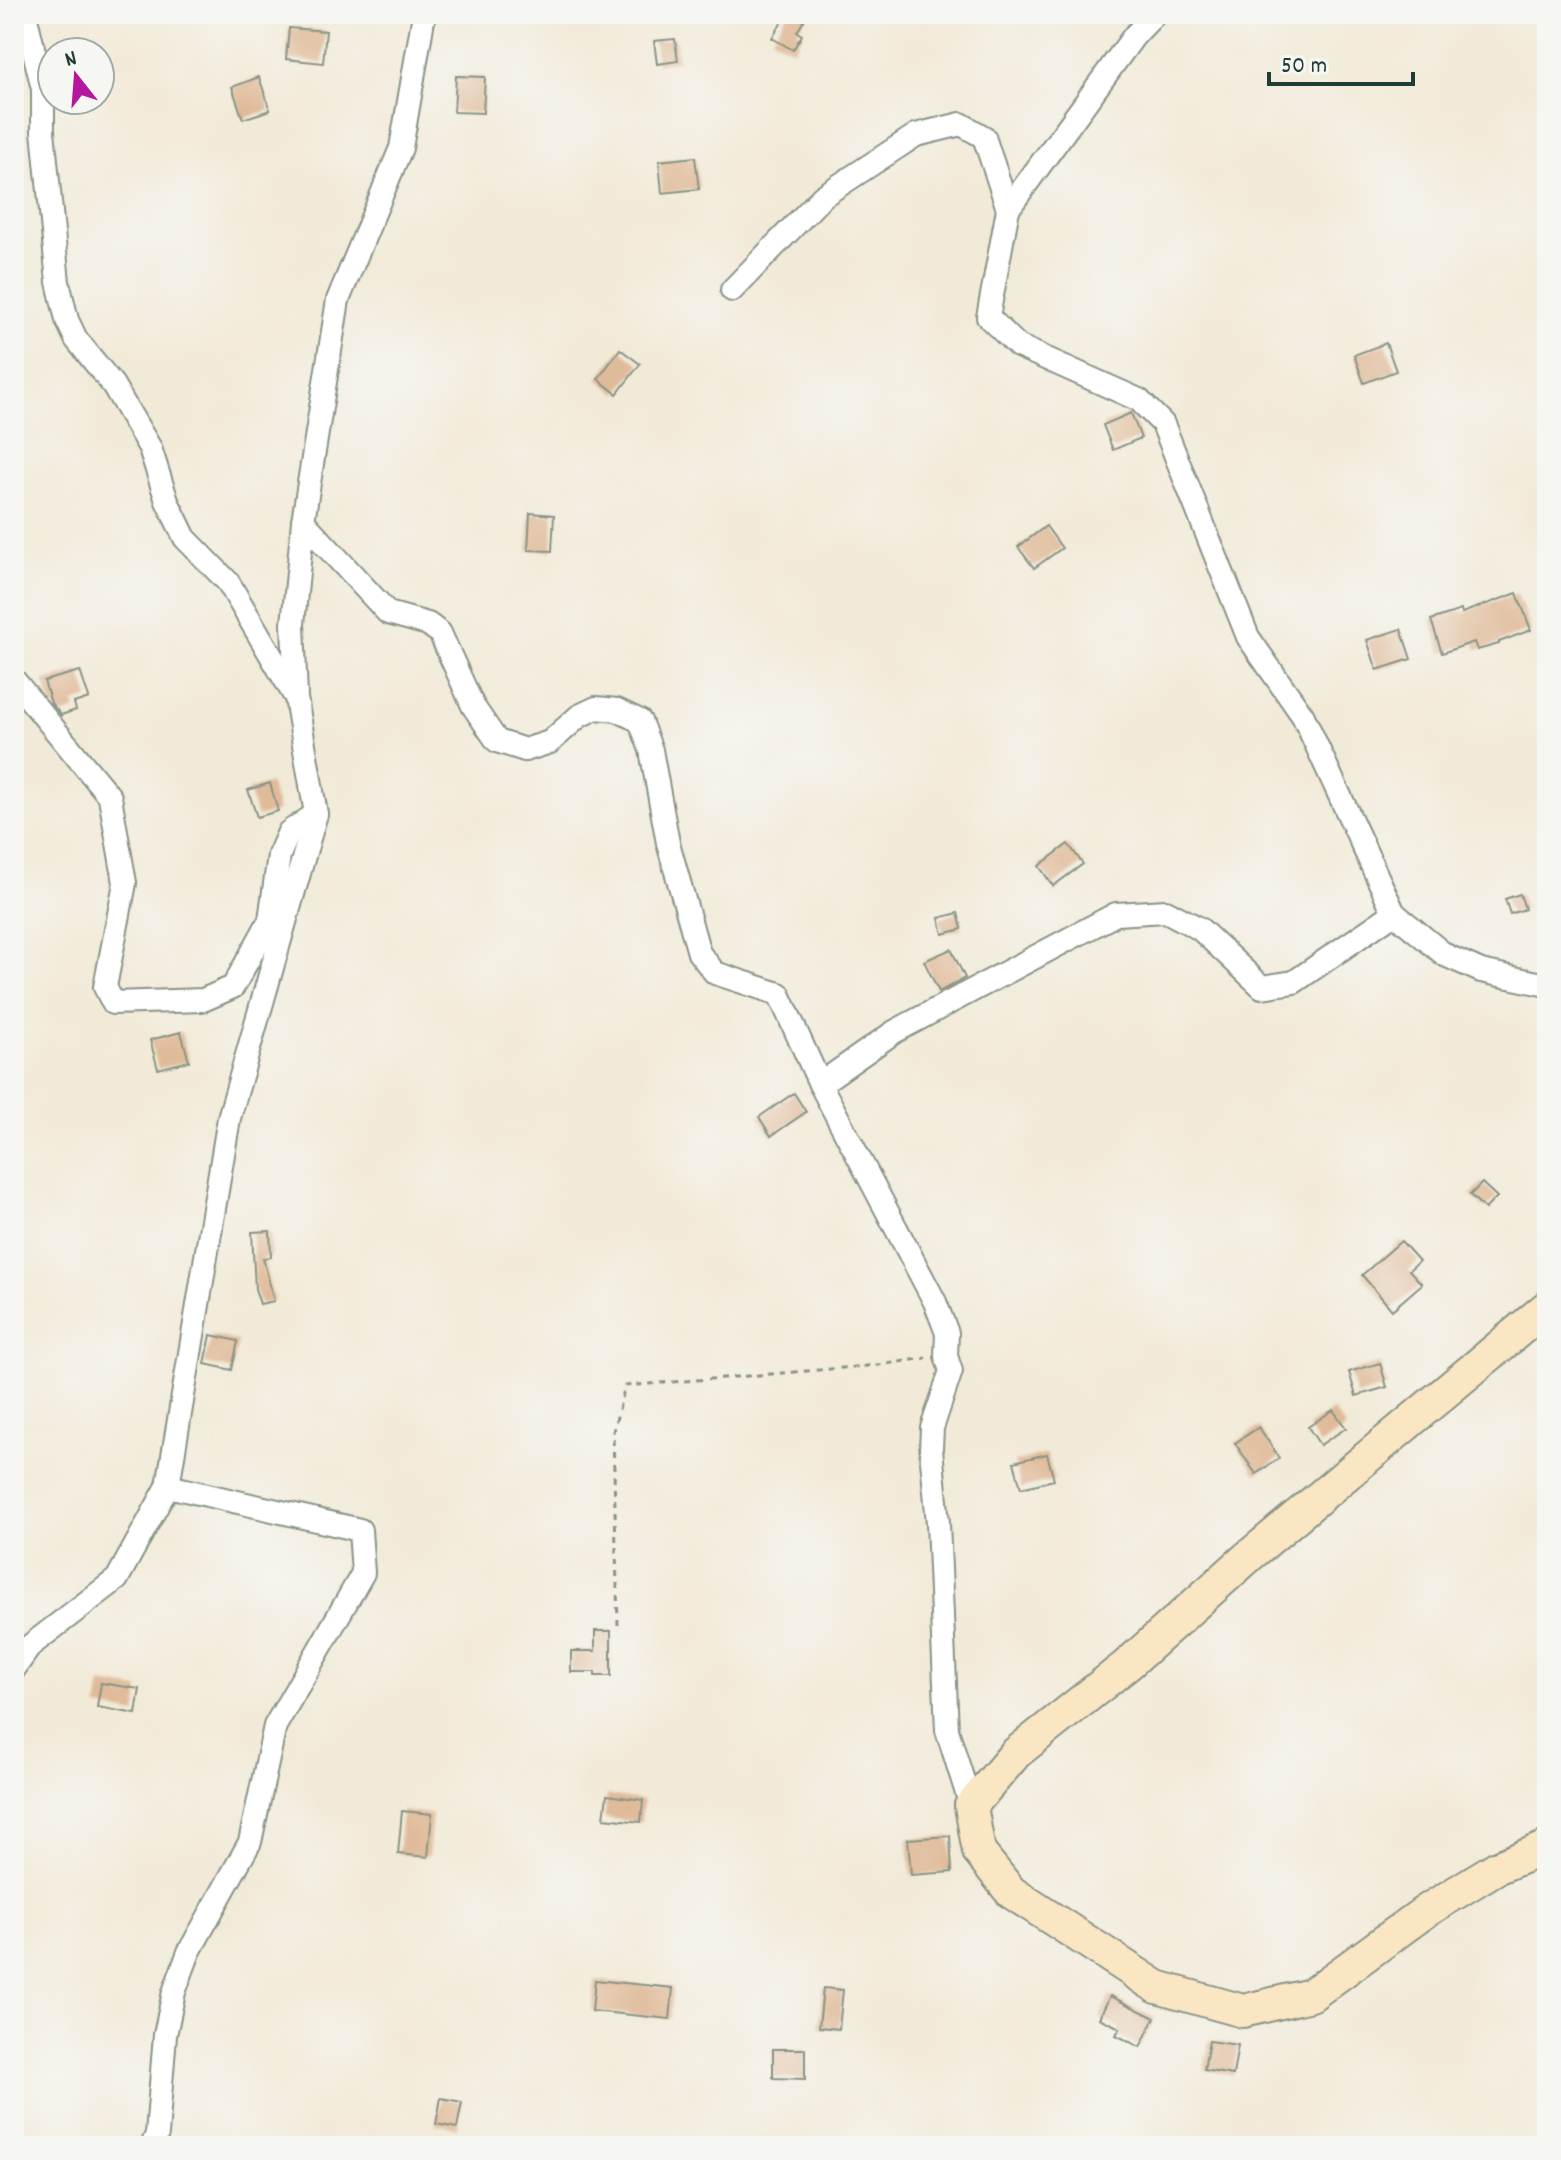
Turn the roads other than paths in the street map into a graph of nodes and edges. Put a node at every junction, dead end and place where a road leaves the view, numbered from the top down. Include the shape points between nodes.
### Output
1 (25, 14) edge
2 (424, 14) edge
3 (1155, 14) edge
4 (1008, 209) junction
5 (732, 290) dead end
6 (303, 521) junction
7 (14, 680) edge
8 (296, 698) junction
9 (316, 814) junction
10 (1394, 913) junction
11 (1547, 985) edge
12 (820, 1084) junction
13 (1547, 1307) edge
14 (168, 1486) junction
15 (14, 1669) edge
16 (971, 1806) junction
17 (1547, 1847) edge
18 (152, 2146) edge

1 - 8 street via 43,89 57,267 67,320 150,448 185,538 228,582
2 - 6 street via 401,148 338,300
3 - 4 street
4 - 5 street via 984,137 961,124 916,135 823,196
4 - 10 street via 988,317 1018,346 1139,400 1163,424 1248,637 1303,716
6 - 8 street via 293,624
6 - 12 street via 388,613 428,624 440,633 473,706 497,741 525,750 550,742 596,708 617,710 640,721 699,953 715,973 779,994
7 - 9 street via 110,797 125,883 105,987 113,1003 203,1000 233,987 270,920 279,855 289,832
8 - 9 street
9 - 14 street via 229,1118
10 - 11 street via 1445,955 1481,971
10 - 12 street via 1294,982 1262,987 1200,929 1166,911 1116,914 894,1032
12 - 16 street via 947,1333 951,1371 932,1428 931,1449 947,1730
13 - 16 street via 1127,1665 1016,1753
14 - 15 street via 117,1579 31,1645
14 - 18 street via 360,1530 363,1573 275,1726 250,1842 179,1978 165,2035
16 - 17 street via 979,1852 1011,1892 1157,1987 1243,2011 1311,1995 1426,1911 1496,1868

